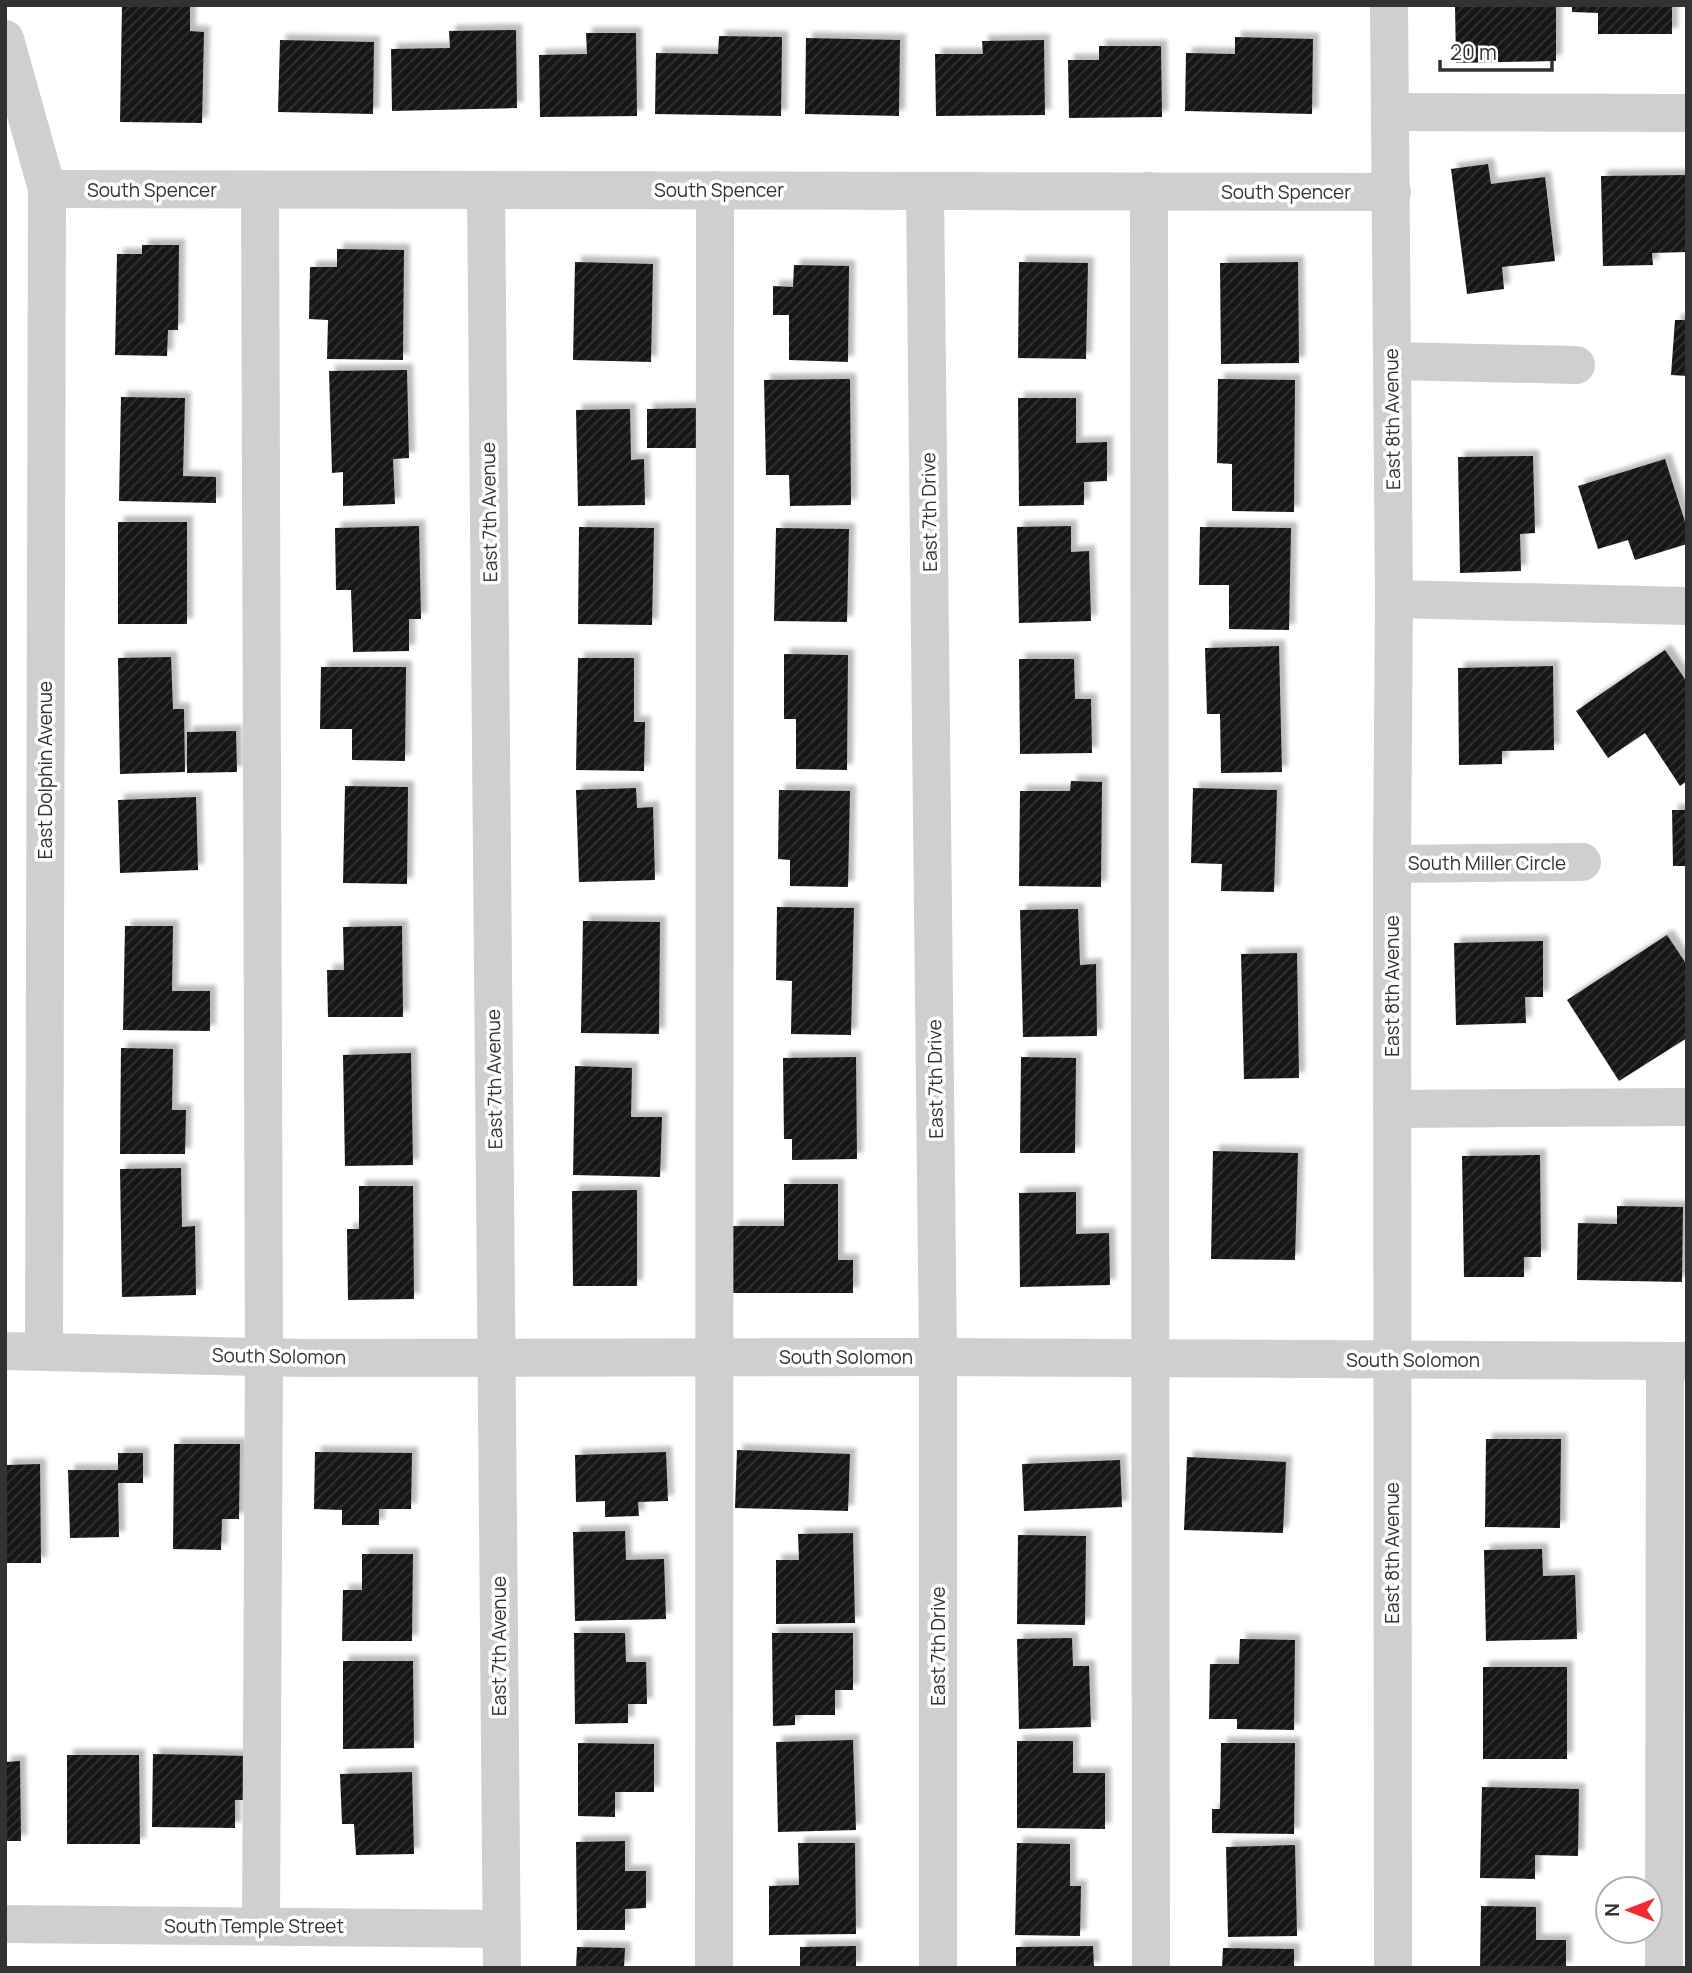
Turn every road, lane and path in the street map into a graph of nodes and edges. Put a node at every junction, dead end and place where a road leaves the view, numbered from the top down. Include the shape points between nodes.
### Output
1 (1389, 5) edge
2 (5, 39) edge
3 (1390, 112) junction
4 (1687, 113) edge
5 (47, 189) junction
6 (260, 190) junction
7 (486, 190) junction
8 (715, 190) junction
9 (925, 191) junction
10 (1149, 191) junction
11 (1392, 192) junction
12 (1392, 361) junction
13 (1576, 365) dead end
14 (1394, 599) junction
15 (1687, 606) edge
16 (1582, 862) dead end
17 (1392, 864) junction
18 (1687, 1107) edge
19 (1392, 1109) junction
20 (5, 1351) edge
21 (44, 1351) junction
22 (264, 1357) junction
23 (497, 1357) junction
24 (715, 1357) junction
25 (938, 1357) junction
26 (1149, 1359) junction
27 (1392, 1360) junction
28 (1676, 1361) edge
29 (5, 1924) edge
30 (261, 1926) junction
31 (502, 1928) junction
32 (502, 1968) edge
33 (714, 1968) edge
34 (938, 1968) edge
35 (1151, 1968) edge
36 (1392, 1968) edge
37 (1664, 1968) edge

1 - 3 street, East 8th Avenue
2 - 5 street, East Dolphin Avenue
3 - 4 street
3 - 11 street, East 8th Avenue
5 - 6 street, South Spencer
5 - 21 street, East Dolphin Avenue
6 - 7 street, South Spencer
6 - 22 street
7 - 8 street, South Spencer
7 - 23 street, East 7th Avenue
8 - 9 street, South Spencer
8 - 24 street
9 - 10 street, South Spencer
9 - 25 street, East 7th Drive
10 - 11 street, South Spencer
10 - 26 street
11 - 12 street, East 8th Avenue
12 - 13 street
12 - 14 street, East 8th Avenue
14 - 15 street
14 - 17 street, East 8th Avenue
16 - 17 street, South Miller Circle
17 - 19 street, East 8th Avenue
18 - 19 street
19 - 27 street, East 8th Avenue
20 - 21 street, South Solomon
21 - 22 street, South Solomon
22 - 23 street, South Solomon
22 - 30 street
23 - 24 street, South Solomon
23 - 31 street, East 7th Avenue
24 - 25 street, South Solomon
24 - 33 street
25 - 26 street, South Solomon
25 - 34 street, East 7th Drive
26 - 27 street, South Solomon
26 - 35 street
27 - 28 street, South Solomon
27 - 36 street, East 8th Avenue
28 - 37 street
29 - 30 street, South Temple Street
30 - 31 street, South Temple Street
31 - 32 street, East 7th Avenue

